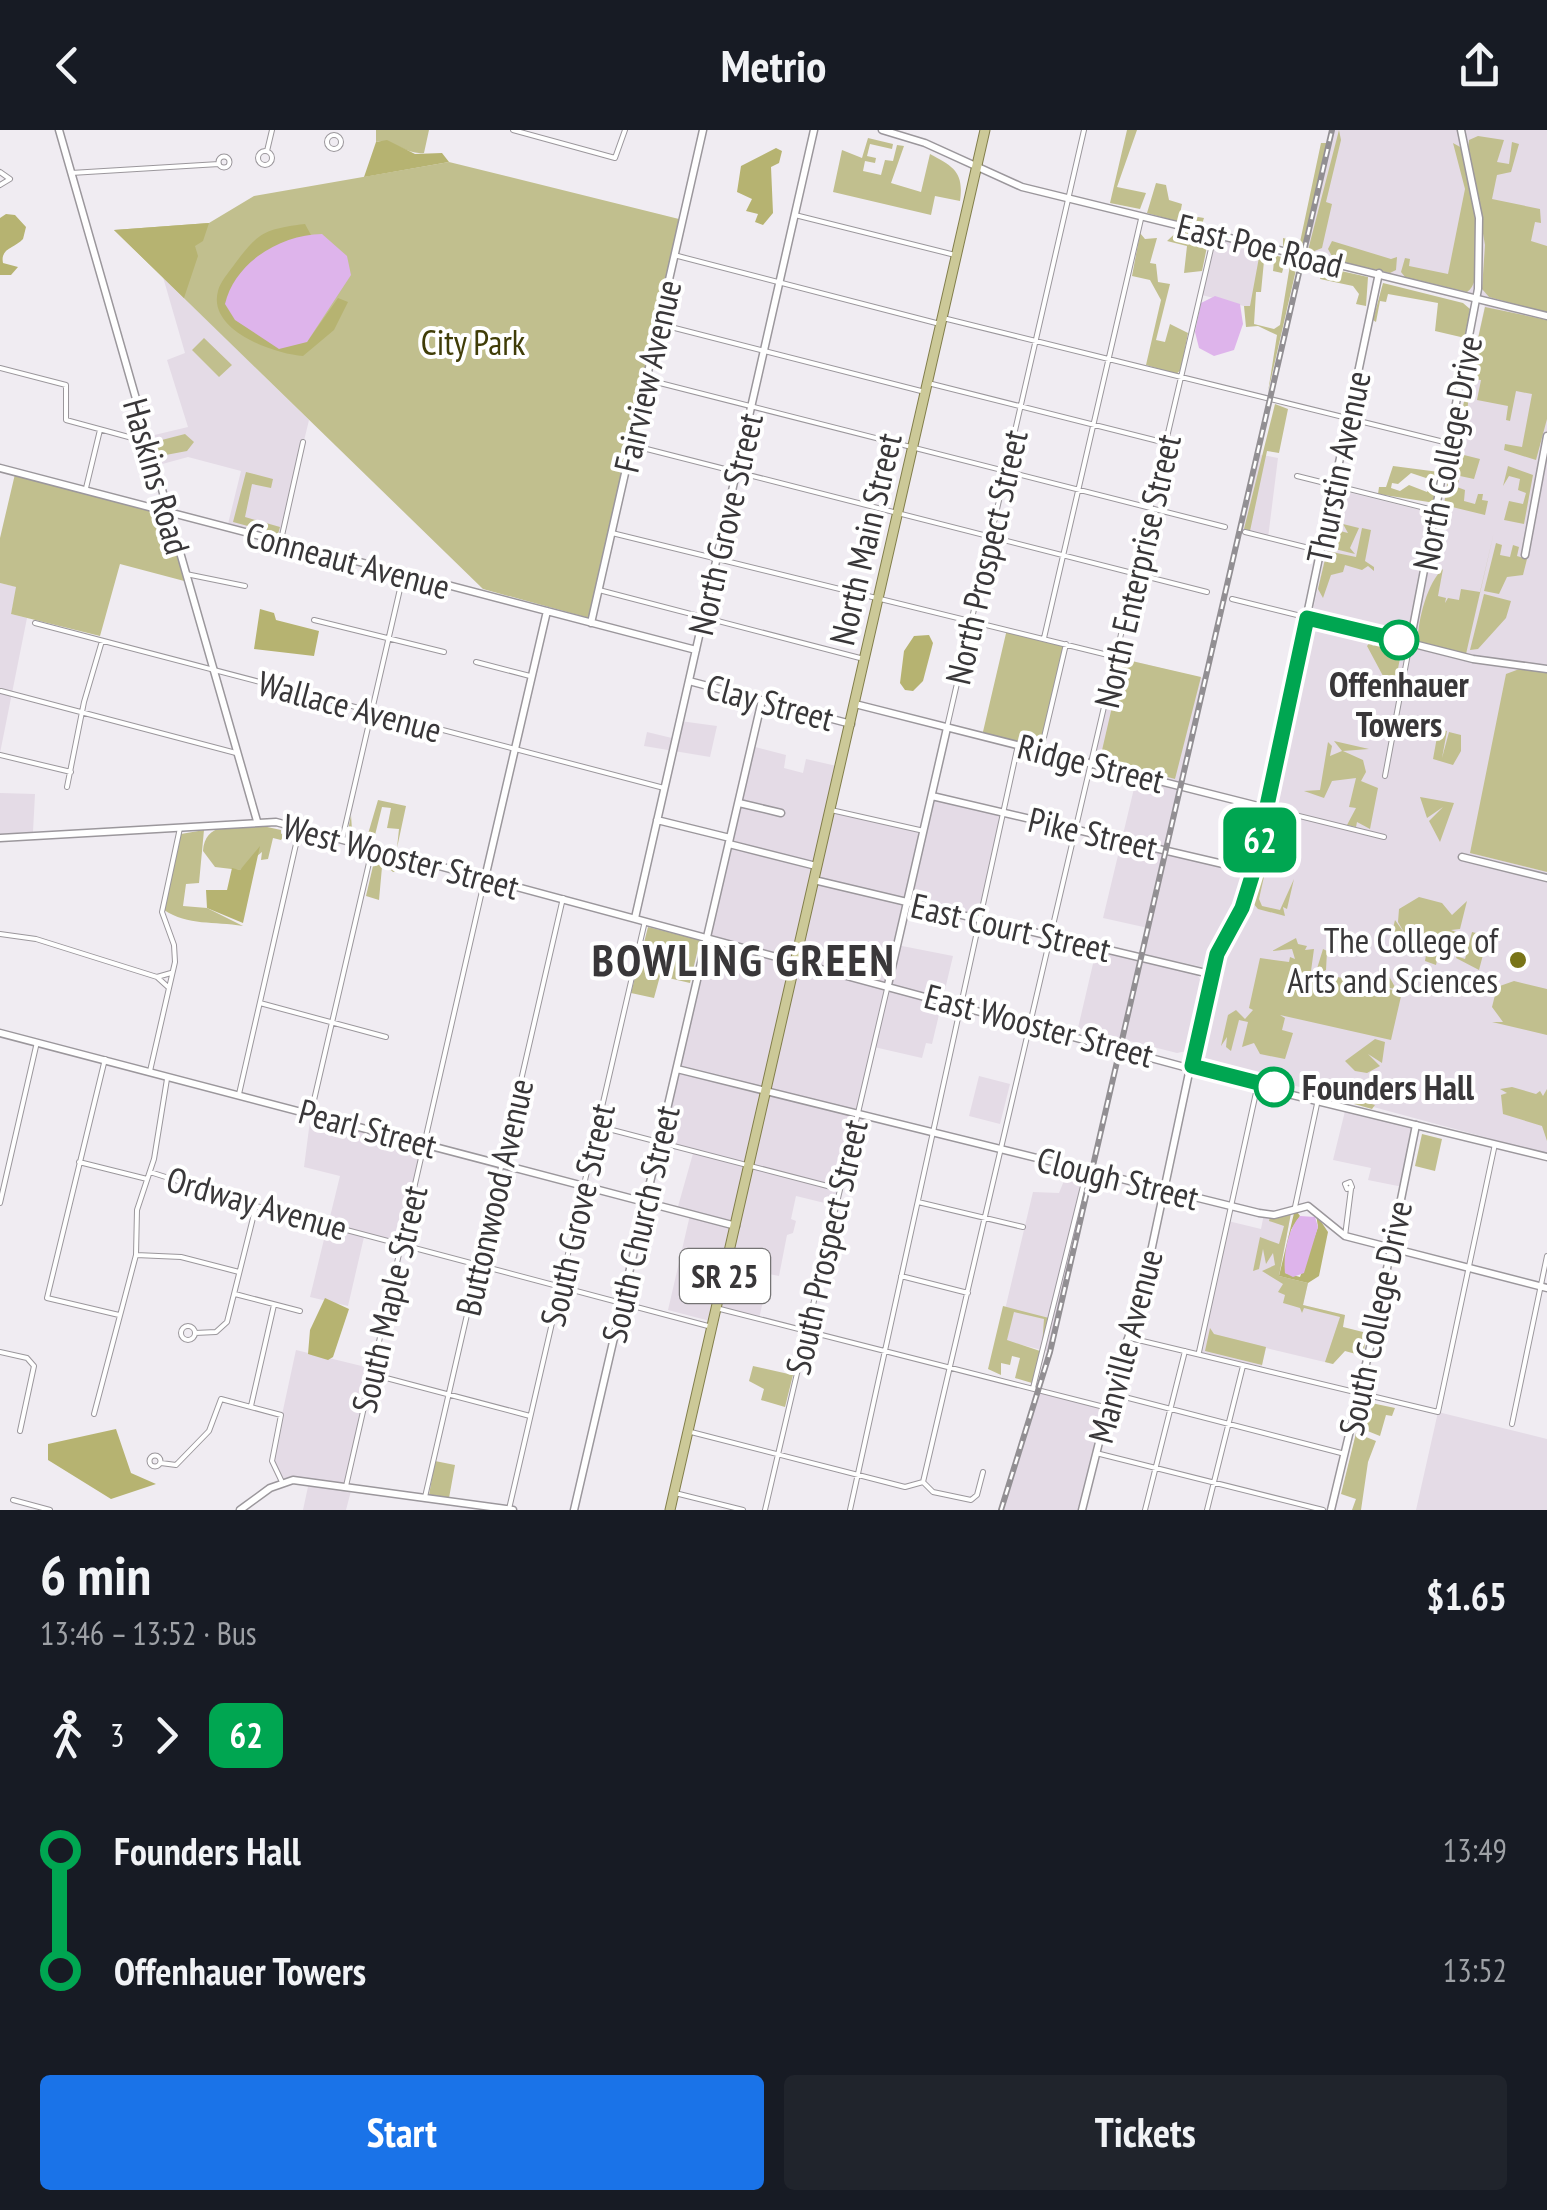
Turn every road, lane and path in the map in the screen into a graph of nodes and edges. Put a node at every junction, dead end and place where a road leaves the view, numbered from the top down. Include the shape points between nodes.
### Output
1 (58, 130) edge
2 (272, 130) edge
3 (513, 130) edge
4 (625, 130) edge
5 (704, 130) edge
6 (814, 130) edge
7 (882, 130) edge
8 (985, 130) edge
9 (1084, 130) edge
10 (1460, 130) edge
11 (267, 151) dead end
12 (219, 164) dead end
13 (976, 168) junction
14 (0, 172) edge
15 (71, 173) junction
16 (0, 185) edge
17 (1070, 198) junction
18 (795, 215) junction
19 (1142, 216) junction
20 (1215, 234) junction
21 (674, 255) junction
22 (957, 256) junction
23 (1379, 274) junction
24 (780, 282) junction
25 (1476, 298) junction
26 (1547, 316) edge
27 (942, 321) junction
28 (658, 324) junction
29 (1037, 341) junction
30 (764, 350) junction
31 (1108, 360) junction
32 (0, 368) edge
33 (1182, 378) junction
34 (646, 380) junction
35 (927, 388) junction
36 (1022, 406) junction
37 (751, 408) junction
38 (1348, 418) junction
39 (1094, 424) junction
40 (100, 430) junction
41 (1547, 436) edge
42 (148, 442) junction
43 (303, 442) dead end
44 (1166, 443) junction
45 (1449, 443) junction
46 (631, 445) junction
47 (913, 448) junction
48 (0, 468) edge
49 (1007, 471) junction
50 (737, 473) junction
51 (1297, 476) dead end
52 (1334, 486) junction
53 (86, 490) junction
54 (1078, 490) junction
55 (1151, 508) junction
56 (1436, 511) junction
57 (168, 512) junction
58 (899, 514) junction
59 (1225, 527) dead end
60 (1244, 532) dead end
61 (612, 533) junction
62 (991, 538) junction
63 (280, 542) junction
64 (1320, 551) junction
65 (1525, 555) dead end
66 (1063, 557) junction
67 (717, 560) junction
68 (186, 574) junction
69 (404, 574) junction
70 (1136, 575) junction
71 (245, 586) dead end
72 (599, 590) junction
73 (1206, 592) dead end
74 (879, 598) junction
75 (1232, 599) dead end
76 (547, 611) junction
77 (704, 618) junction
78 (1307, 618) junction
79 (314, 620) dead end
80 (971, 620) junction
81 (591, 622) junction
82 (35, 623) dead end
83 (1044, 638) junction
84 (102, 640) junction
85 (389, 640) junction
86 (1410, 643) junction
87 (1066, 644) junction
88 (696, 650) junction
89 (444, 652) dead end
90 (1116, 657) junction
91 (866, 659) junction
92 (476, 662) dead end
93 (1547, 669) edge
94 (213, 670) junction
95 (532, 677) junction
96 (690, 681) junction
97 (1363, 686) dead end
98 (1, 691) edge
99 (1400, 694) junction
100 (762, 700) junction
101 (856, 704) junction
102 (82, 712) junction
103 (372, 712) junction
104 (851, 724) junction
105 (947, 727) junction
106 (1018, 744) junction
107 (516, 749) junction
108 (1041, 750) junction
109 (236, 753) junction
110 (0, 754) edge
111 (1092, 764) junction
112 (70, 772) junction
113 (1385, 776) dead end
114 (67, 787) dead end
115 (665, 789) junction
116 (932, 796) junction
117 (738, 802) junction
118 (1267, 808) junction
119 (831, 810) junction
120 (1003, 812) junction
121 (781, 814) dead end
122 (657, 820) junction
123 (257, 821) junction
124 (180, 828) junction
125 (300, 828) junction
126 (1077, 830) junction
127 (924, 832) junction
128 (0, 838) edge
129 (1384, 838) dead end
130 (342, 840) junction
131 (730, 841) junction
132 (372, 848) junction
133 (1462, 857) dead end
134 (816, 866) junction
135 (1253, 870) junction
136 (485, 878) junction
137 (1547, 878) edge
138 (813, 880) junction
139 (563, 898) junction
140 (907, 903) junction
141 (635, 918) junction
142 (645, 920) junction
143 (978, 920) junction
144 (0, 934) edge
145 (708, 937) junction
146 (1052, 937) junction
147 (794, 960) junction
148 (171, 973) junction
149 (1210, 974) junction
150 (157, 977) junction
151 (888, 984) junction
152 (168, 988) junction
153 (260, 1003) junction
154 (960, 1004) junction
155 (332, 1023) junction
156 (1031, 1024) junction
157 (0, 1033) edge
158 (386, 1036) dead end
159 (37, 1042) junction
160 (105, 1060) junction
161 (1192, 1066) junction
162 (677, 1069) junction
163 (150, 1071) junction
164 (168, 1075) junction
165 (1258, 1084) junction
166 (766, 1093) junction
167 (239, 1094) junction
168 (1318, 1099) junction
169 (311, 1113) junction
170 (858, 1114) junction
171 (1416, 1124) junction
172 (597, 1126) junction
173 (932, 1133) junction
174 (659, 1141) junction
175 (424, 1143) junction
176 (1495, 1144) junction
177 (1001, 1148) junction
178 (1547, 1157) edge
179 (78, 1162) junction
180 (501, 1163) junction
181 (750, 1164) junction
182 (1086, 1170) junction
183 (150, 1172) junction
184 (147, 1178) junction
185 (2, 1181) edge
186 (583, 1186) junction
187 (1164, 1188) junction
188 (840, 1189) junction
189 (1350, 1189) dead end
190 (645, 1202) junction
191 (918, 1202) junction
192 (0, 1204) edge
193 (256, 1206) junction
194 (1231, 1206) junction
195 (1295, 1206) junction
196 (985, 1218) junction
197 (736, 1226) junction
198 (1023, 1227) dead end
199 (1345, 1236) junction
200 (401, 1244) junction
201 (1392, 1248) junction
202 (136, 1256) junction
203 (1547, 1256) edge
204 (478, 1264) junction
205 (1468, 1268) junction
206 (241, 1273) junction
207 (901, 1276) junction
208 (560, 1286) junction
209 (1544, 1287) edge
210 (968, 1293) junction
211 (235, 1294) junction
212 (622, 1303) junction
213 (274, 1305) junction
214 (717, 1309) junction
215 (300, 1311) dead end
216 (121, 1316) junction
217 (713, 1328) junction
218 (807, 1331) junction
219 (195, 1333) dead end
220 (1129, 1338) junction
221 (884, 1350) junction
222 (1185, 1351) junction
223 (0, 1352) edge
224 (1198, 1355) junction
225 (1243, 1366) junction
226 (951, 1368) junction
227 (371, 1374) junction
228 (1032, 1389) junction
229 (448, 1394) junction
230 (1111, 1394) junction
231 (1360, 1394) junction
232 (250, 1406) junction
233 (1108, 1408) junction
234 (1170, 1409) junction
235 (94, 1414) dead end
236 (530, 1416) junction
237 (1228, 1424) junction
238 (1512, 1424) dead end
239 (689, 1431) junction
240 (20, 1432) dead end
241 (1096, 1453) junction
242 (778, 1454) junction
243 (1345, 1454) junction
244 (161, 1463) dead end
245 (1156, 1467) junction
246 (983, 1472) dead end
247 (857, 1475) junction
248 (282, 1482) junction
249 (922, 1482) junction
250 (1214, 1482) junction
251 (346, 1486) junction
252 (674, 1493) junction
253 (426, 1497) junction
254 (12, 1500) dead end
255 (50, 1510) edge
256 (240, 1510) edge
257 (511, 1510) edge
258 (574, 1510) edge
259 (670, 1510) edge
260 (743, 1510) edge
261 (765, 1510) edge
262 (850, 1510) edge
263 (1082, 1510) edge
264 (1145, 1510) edge
265 (1207, 1510) edge
266 (1323, 1510) edge
267 (1331, 1510) edge

1 - 15 street, Haskins Road
2 - 11 street
3 - 4 street via 615,158
5 - 21 street, Fairview Avenue
6 - 18 street, North Grove Street
7 - 13 street, East Poe Road
8 - 13 main road, North Main Street
9 - 17 street, North Prospect Street
10 - 25 street, North College Drive via 1479,218
12 - 15 street
13 - 17 street, East Poe Road
13 - 22 main road, North Main Street
14 - 16 street via 10,179
15 - 42 street, Haskins Road
17 - 19 street, East Poe Road
17 - 29 street, North Prospect Street
18 - 22 street
18 - 24 street, North Grove Street
19 - 20 street, East Poe Road
19 - 31 street
20 - 23 street, East Poe Road
20 - 33 street, North Enterprise Street
21 - 24 street
21 - 28 street, Fairview Avenue
22 - 27 main road, North Main Street
23 - 25 street, East Poe Road
23 - 38 street, Thurstin Avenue
24 - 27 street
24 - 30 street, North Grove Street
25 - 26 street, East Poe Road
25 - 45 street, North College Drive
27 - 29 street
27 - 35 main road, North Main Street
28 - 30 street
28 - 34 street, Fairview Avenue
29 - 31 street
29 - 36 street, North Prospect Street
30 - 35 street
30 - 37 street, North Grove Street
31 - 33 street
31 - 39 street
32 - 40 street via 66,385 64,418
33 - 38 street
33 - 44 street, North Enterprise Street
34 - 37 street
34 - 46 street, Fairview Avenue
35 - 36 street
35 - 47 main road, North Main Street
36 - 39 street
36 - 49 street, North Prospect Street
37 - 47 street
37 - 50 street, North Grove Street
38 - 45 street
38 - 52 street, Thurstin Avenue
39 - 44 street
39 - 54 street
40 - 42 street
40 - 53 street
41 - 65 street
42 - 57 street, Haskins Road
43 - 63 street
44 - 55 street, North Enterprise Street
45 - 56 street, North College Drive
46 - 50 street
46 - 61 street, Fairview Avenue
47 - 49 street
47 - 58 main road, North Main Street
48 - 53 street, Conneaut Avenue
49 - 54 street
49 - 62 street, North Prospect Street
50 - 58 street
50 - 67 street, North Grove Street
51 - 52 street
52 - 56 street
52 - 64 street, Thurstin Avenue
53 - 57 street, Conneaut Avenue
54 - 55 street
54 - 66 street
55 - 59 street
55 - 70 street, North Enterprise Street
56 - 86 street, North College Drive
57 - 63 street, Conneaut Avenue
57 - 68 street, Haskins Road
58 - 62 street
58 - 74 main road, North Main Street
60 - 64 street
61 - 67 street
61 - 72 street, Fairview Avenue
62 - 66 street
62 - 80 street, North Prospect Street
63 - 69 street, Conneaut Avenue
64 - 78 street, Thurstin Avenue
66 - 70 street
66 - 83 street
67 - 74 street
67 - 77 street, North Grove Street
68 - 71 street
68 - 94 street, Haskins Road
69 - 76 street, Conneaut Avenue
69 - 85 street
70 - 73 street
70 - 90 street, North Enterprise Street
72 - 77 street
72 - 81 street, Fairview Avenue
74 - 80 street
74 - 91 main road, North Main Street
75 - 78 street
76 - 81 street, Conneaut Avenue
76 - 95 street
77 - 88 street, North Grove Street
77 - 91 street
78 - 86 street
78 - 118 street, Thurstin Avenue
79 - 85 street
80 - 83 street
80 - 105 street, North Prospect Street
81 - 88 street, Conneaut Avenue
82 - 84 street, Wallace Avenue
83 - 87 street
84 - 94 street, Wallace Avenue
84 - 102 street
85 - 89 street
85 - 103 street
86 - 93 street
86 - 99 street, North College Drive
87 - 90 street
87 - 108 street
88 - 96 street, North Grove Street
90 - 111 street, North Enterprise Street
91 - 101 main road, North Main Street
92 - 95 street
94 - 103 street, Wallace Avenue
94 - 109 street, Haskins Road
95 - 107 street
96 - 100 street, Clay Street
96 - 115 street, North Grove Street
97 - 99 street
98 - 102 street
99 - 113 street, North College Drive
100 - 104 street, Clay Street
100 - 117 street, South Church Street
101 - 104 main road, North Main Street
101 - 105 street, Ridge Street
102 - 109 street
102 - 112 street
103 - 107 street, Wallace Avenue
103 - 130 street
104 - 119 main road, North Main Street
105 - 106 street, Ridge Street
105 - 116 street, North Prospect Street
106 - 108 street, Ridge Street
106 - 120 street
107 - 115 street, Wallace Avenue
107 - 136 street
108 - 111 street, Ridge Street
109 - 123 street, Haskins Road
110 - 112 street
111 - 118 street, Ridge Street
111 - 126 street, North Enterprise Street
112 - 114 street
115 - 122 street, North Grove Street
116 - 120 street, Pike Street
116 - 127 street, North Prospect Street
117 - 121 street
117 - 131 street, South Church Street
118 - 129 street, Ridge Street
118 - 135 street, Thurstin Avenue
119 - 127 street
119 - 134 main road, North Main Street
120 - 126 street, Pike Street
120 - 143 street
122 - 131 street
122 - 141 street, North Grove Street
123 - 124 street, West Wooster Street
123 - 125 street, West Wooster Street
124 - 128 street, West Wooster Street
124 - 148 street via 162,916 175,948
125 - 130 street, West Wooster Street
125 - 153 street
126 - 135 street, Pike Street
126 - 146 street, North Enterprise Street
127 - 140 street, North Prospect Street
130 - 132 street, West Wooster Street
131 - 134 street
131 - 145 street, South Church Street
132 - 136 street, West Wooster Street
132 - 155 street
133 - 137 street
134 - 138 main road, North Main Street
135 - 149 street, Thurstin Avenue
136 - 139 street, West Wooster Street
136 - 175 street, South Maple Street
138 - 140 street, East Court Street
138 - 147 main road, North Main Street
139 - 141 street, West Wooster Street
139 - 180 street, Buttonwood Avenue
140 - 143 street, East Court Street
140 - 151 street, North Prospect Street
141 - 142 street, West Wooster Street
142 - 145 street, West Wooster Street
142 - 172 street, South Grove Street
143 - 146 street, East Court Street
143 - 154 street
144 - 150 street
145 - 147 street, West Wooster Street
145 - 162 street, South Church Street
146 - 149 street, East Court Street
146 - 156 street, North Enterprise Street
147 - 151 street, East Wooster Street
147 - 166 main road, SR 25
148 - 150 street
148 - 152 street
149 - 161 street, Thurstin Avenue
150 - 152 street
151 - 154 street, East Wooster Street
151 - 170 street, South Prospect Street
152 - 163 street
153 - 155 street
153 - 167 street
154 - 156 street, East Wooster Street
154 - 173 street
155 - 158 street
155 - 169 street
156 - 161 street, East Wooster Street
156 - 177 street, North Enterprise Street
157 - 159 street, Pearl Street
159 - 160 street, Pearl Street
159 - 185 street
160 - 163 street, Pearl Street
160 - 179 street
161 - 165 street, East Wooster Street
161 - 187 street, Manville Avenue
162 - 166 street, Clough Street
162 - 174 street, South Church Street
163 - 164 street, Pearl Street
164 - 167 street, Pearl Street
164 - 183 street
165 - 168 street, East Wooster Street
165 - 194 street
166 - 170 street, Clough Street
166 - 181 main road, SR 25
167 - 169 street, Pearl Street
168 - 171 street, East Wooster Street
168 - 195 street
169 - 175 street, Pearl Street
170 - 173 street, Clough Street
170 - 188 street, South Prospect Street
171 - 176 street, East Wooster Street
171 - 201 street, South College Drive
172 - 174 street
172 - 186 street, South Grove Street
173 - 177 street, Clough Street
173 - 191 street
174 - 181 street
174 - 190 street, South Church Street
175 - 180 street, Pearl Street
175 - 200 street, South Maple Street
176 - 178 street, East Wooster Street
176 - 205 street
177 - 182 street, Clough Street
177 - 196 street, North Enterprise Street
179 - 184 street, Ordway Avenue
179 - 216 street via 47,1298
180 - 186 street, Pearl Street
180 - 204 street, Buttonwood Avenue
181 - 188 street
181 - 197 main road, SR 25
182 - 187 street, Clough Street
182 - 228 street
183 - 184 street
183 - 193 street, Ordway Avenue
184 - 202 street via 137,1210
185 - 192 street
186 - 190 street, Pearl Street
186 - 208 street, South Grove Street
187 - 194 street, Clough Street
187 - 220 street, Manville Avenue
188 - 218 street, South Prospect Street
189 - 199 street
190 - 197 street, Pearl Street
190 - 212 street, South Church Street
191 - 196 street
191 - 207 street
193 - 200 street, Ordway Avenue
193 - 206 street
194 - 195 street, Clough Street via 1274,1215
194 - 224 street
195 - 199 street via 1314,1208
196 - 198 street
196 - 210 street, North Enterprise Street
197 - 214 main road, SR 25
199 - 201 street
200 - 204 street, Ordway Avenue
200 - 227 street, South Maple Street
201 - 205 street
201 - 231 street, South College Drive
202 - 206 street via 182,1257
202 - 216 street
203 - 209 street
204 - 208 street, Ordway Avenue
204 - 229 street, Buttonwood Avenue
205 - 209 street
205 - 231 street via 1438,1412
206 - 211 street
207 - 210 street
207 - 221 street
208 - 212 street, Ordway Avenue
208 - 236 street, South Grove Street
209 - 238 street
210 - 226 street, North Enterprise Street
211 - 213 street
211 - 219 street via 221,1329
212 - 217 street, Ordway Avenue
212 - 258 street, South Church Street
213 - 215 street
213 - 232 street
214 - 217 main road, SR 25
214 - 218 street
216 - 235 street
217 - 239 main road, SR 25
218 - 221 street
218 - 242 street, South Prospect Street
220 - 222 street
220 - 230 street, Manville Avenue
221 - 226 street
221 - 247 street
222 - 224 street
222 - 234 street
223 - 240 street via 34,1366
224 - 225 street
225 - 231 street
225 - 237 street
226 - 228 street
226 - 249 street, North Enterprise Street
227 - 229 street
227 - 251 street, South Maple Street
228 - 233 street
229 - 236 street
229 - 253 street, Buttonwood Avenue
230 - 233 street, Manville Avenue
230 - 234 street
231 - 243 street, South College Drive
232 - 244 street via 221,1399 204,1437 176,1465
232 - 248 street via 280,1415 272,1464
233 - 241 street, Manville Avenue
234 - 237 street
234 - 245 street
236 - 257 street, South Grove Street
237 - 243 street
237 - 250 street
239 - 242 street
239 - 252 main road, SR 25
241 - 245 street
241 - 263 street, Manville Avenue
242 - 247 street
242 - 261 street, South Prospect Street
243 - 267 street, South College Drive
245 - 250 street
245 - 264 street
246 - 249 street via 970,1500 933,1492
247 - 249 street via 905,1487
247 - 262 street
248 - 251 street
248 - 256 street
250 - 265 street
250 - 266 street
251 - 253 street
252 - 259 main road, SR 25
252 - 260 street
253 - 257 street
254 - 255 street

